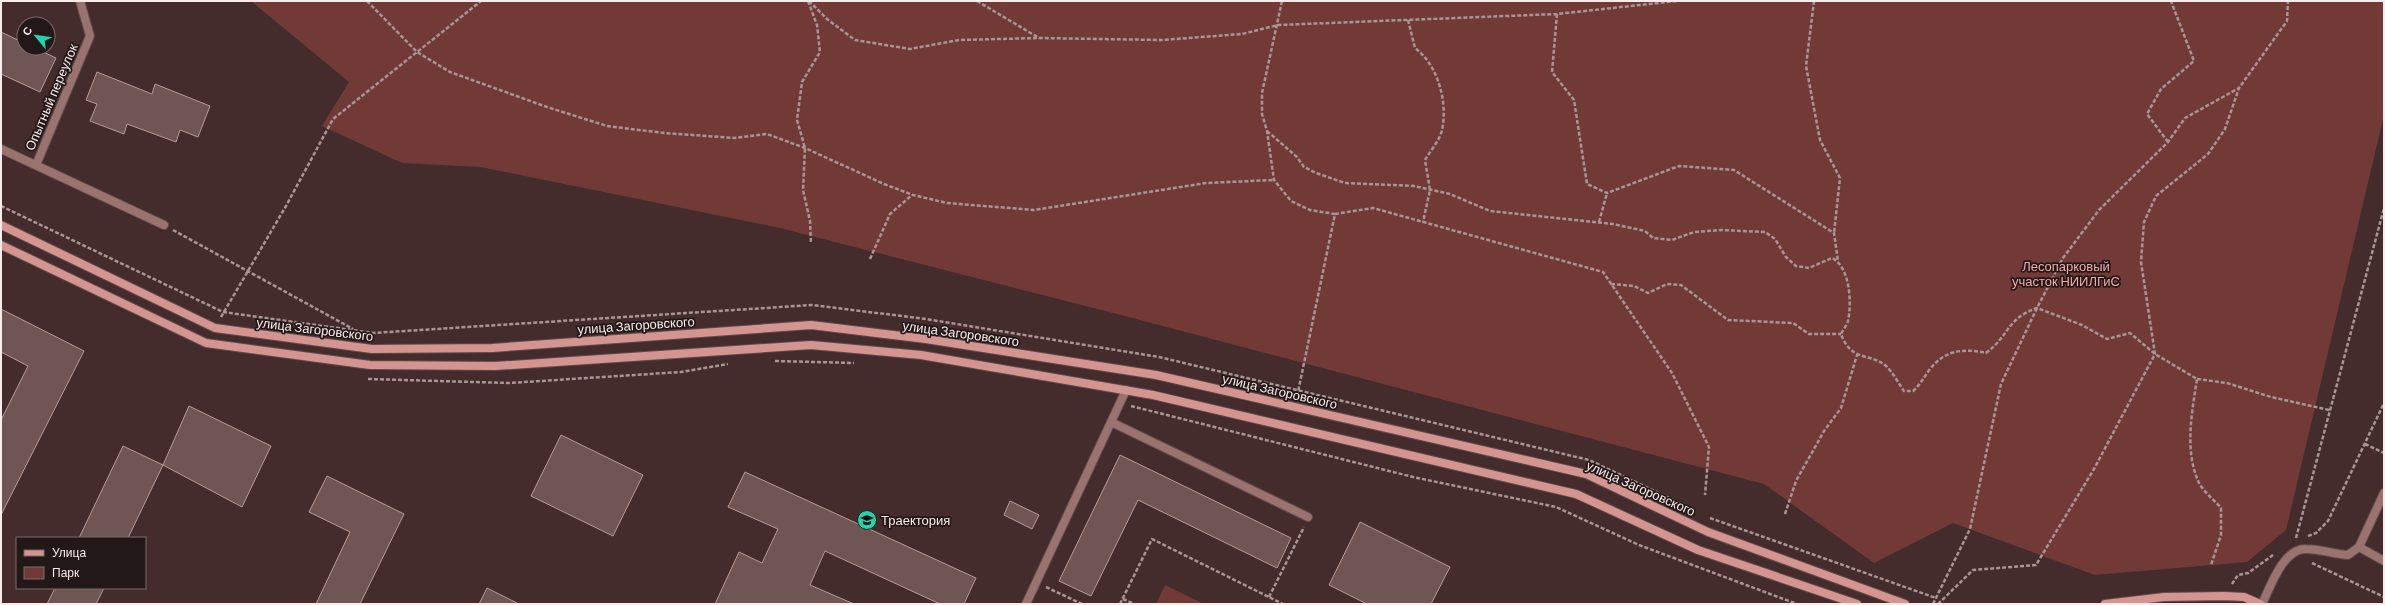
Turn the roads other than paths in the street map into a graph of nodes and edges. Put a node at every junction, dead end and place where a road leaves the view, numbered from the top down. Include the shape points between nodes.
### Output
1 (80, 1) edge
2 (1, 148) edge
3 (36, 165) junction
4 (1, 225) edge
5 (164, 225) road end
6 (1, 245) edge
7 (1126, 390) junction
8 (1112, 422) junction
9 (2384, 493) edge
10 (1308, 517) road end
11 (2359, 547) junction
12 (2384, 561) edge
13 (1026, 604) edge
14 (1857, 604) edge
15 (1905, 604) edge
16 (2105, 604) edge
17 (2261, 604) edge

1 - 3 street, Опытный переулок via 90,36
2 - 3 street, Опытный переулок
3 - 5 street
4 - 15 street, улица Загоровского via 215,328 379,349 492,348 811,325 926,339 1156,375 1586,474 1708,532
6 - 7 street, улица Загоровского via 206,344 362,364 495,366 811,345 921,355
7 - 8 street
7 - 14 street, улица Загоровского via 1534,482 1576,494 1698,550
8 - 10 street
8 - 13 street
9 - 11 street
11 - 12 street
11 - 17 street via 2348,555 2304,548 2293,554 2280,565
16 - 17 street via 2164,596 2244,597

